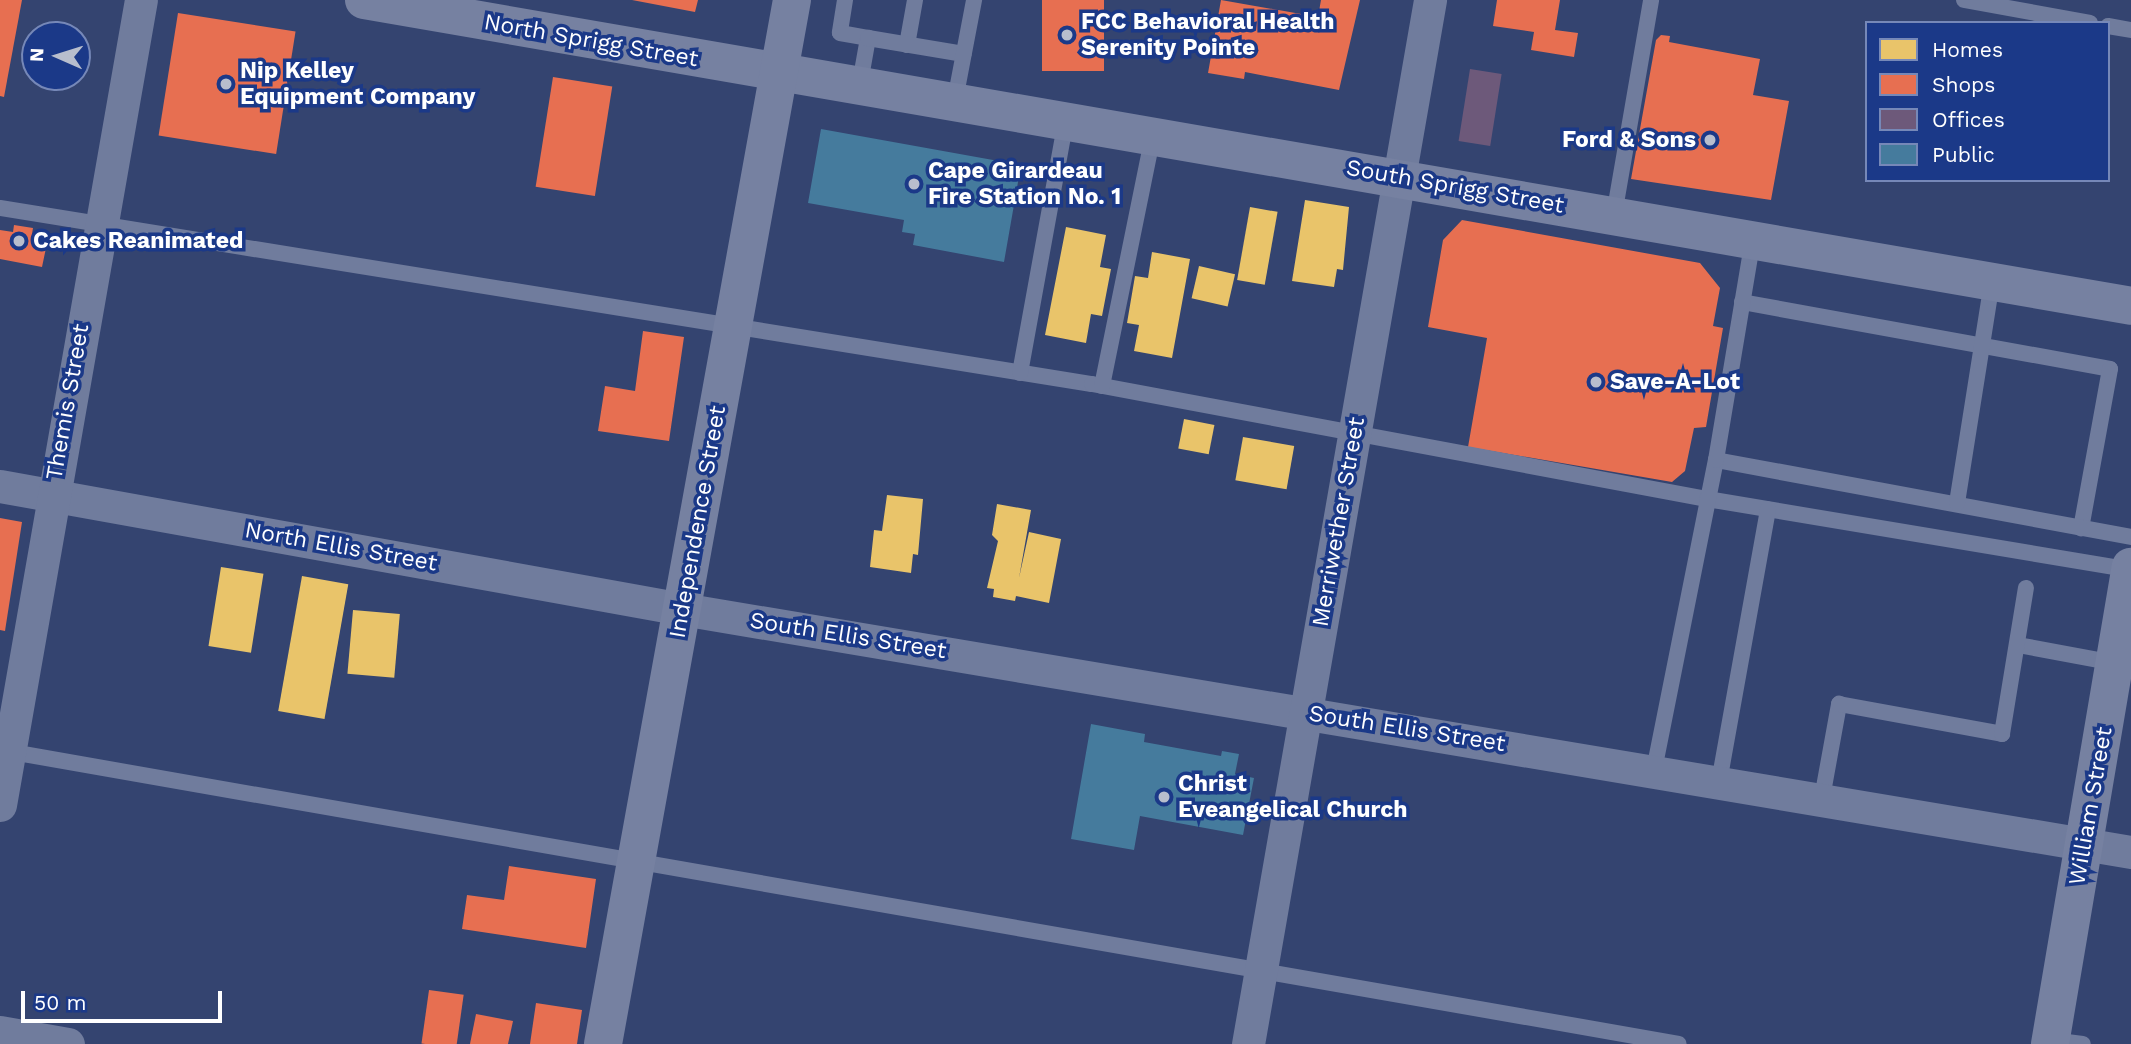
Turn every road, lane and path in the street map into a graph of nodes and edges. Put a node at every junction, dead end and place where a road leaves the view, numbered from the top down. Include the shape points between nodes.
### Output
1 (141, 0) edge
2 (364, 0) edge
3 (792, 0) edge
4 (845, 0) edge
5 (915, 0) edge
6 (974, 0) edge
7 (1430, 0) edge
8 (1651, 0) edge
9 (1964, 0) edge
10 (443, 7) edge
11 (2079, 21) edge
12 (2110, 26) edge
13 (2131, 30) edge
14 (868, 38) junction
15 (906, 45) junction
16 (964, 54) junction
17 (778, 73) junction
18 (860, 83) junction
19 (955, 100) junction
20 (1066, 120) junction
21 (1153, 136) junction
22 (1399, 177) junction
23 (0, 208) edge
24 (1614, 215) junction
25 (100, 224) junction
26 (1753, 239) junction
27 (1992, 281) junction
28 (1742, 302) junction
29 (2131, 306) edge
30 (733, 329) junction
31 (1982, 347) junction
32 (1020, 373) junction
33 (1102, 386) junction
34 (1354, 434) junction
35 (1716, 460) junction
36 (0, 486) edge
37 (51, 495) junction
38 (1707, 499) junction
39 (1957, 503) junction
40 (1768, 509) junction
41 (2081, 528) junction
42 (2131, 537) edge
43 (2131, 569) edge
44 (2026, 588) dead end
45 (682, 609) junction
46 (2018, 645) junction
47 (2115, 663) junction
48 (1306, 712) junction
49 (4, 751) edge
50 (1654, 770) junction
51 (1719, 782) junction
52 (1822, 798) junction
53 (0, 805) edge
54 (2084, 844) junction
55 (2131, 852) edge
56 (636, 864) junction
57 (1260, 972) junction
58 (0, 1032) edge
59 (2061, 1043) edge
60 (68, 1044) edge
61 (603, 1044) edge
62 (1248, 1044) edge
63 (1679, 1044) edge

1 - 25 street, Themis Street
2 - 10 main road, North Sprigg Street
3 - 17 main road, Independence Street
4 - 14 lane via 840,33
5 - 15 lane
6 - 16 lane
7 - 22 street, Merriwether Street
8 - 24 lane
9 - 11 lane
10 - 17 main road, North Sprigg Street
12 - 13 lane
14 - 15 lane
14 - 18 lane
15 - 16 lane
16 - 19 lane
17 - 18 main road, South Sprigg Street
17 - 30 main road, Independence Street
18 - 19 main road, South Sprigg Street
19 - 20 main road, South Sprigg Street
20 - 21 main road, South Sprigg Street
20 - 32 lane
21 - 22 main road, South Sprigg Street
21 - 33 lane
22 - 24 main road, South Sprigg Street
22 - 34 street, Merriwether Street
23 - 25 lane
24 - 26 main road, South Sprigg Street
25 - 30 lane
25 - 37 street, Themis Street
26 - 27 main road, South Sprigg Street
26 - 28 lane
27 - 29 main road, South Sprigg Street
27 - 31 lane
28 - 31 lane
28 - 35 lane
30 - 32 lane
30 - 45 main road, Independence Street
31 - 39 lane
31 - 41 lane via 2110,369
32 - 33 lane
33 - 34 lane
34 - 38 lane
34 - 48 street, Merriwether Street
35 - 38 lane
35 - 39 lane
36 - 37 street, North Ellis Street
37 - 45 street, North Ellis Street
37 - 49 street, Themis Street
38 - 40 lane
38 - 50 lane
39 - 41 lane
40 - 43 lane
40 - 51 lane
41 - 42 lane
43 - 47 main road, William Street
44 - 46 lane
45 - 48 street, South Ellis Street
45 - 56 main road, Independence Street
46 - 47 lane
46 - 52 lane via 2003,734 1839,704
47 - 54 main road, William Street
48 - 50 street, South Ellis Street
48 - 57 street, Merriwether Street
49 - 53 street, Themis Street
49 - 56 lane
50 - 51 street, South Ellis Street
51 - 52 street, South Ellis Street
52 - 54 street, South Ellis Street
54 - 55 street, South Ellis Street
54 - 59 main road, William Street
56 - 57 lane
56 - 61 main road, Independence Street
57 - 62 street, Merriwether Street
57 - 63 lane
58 - 60 street

